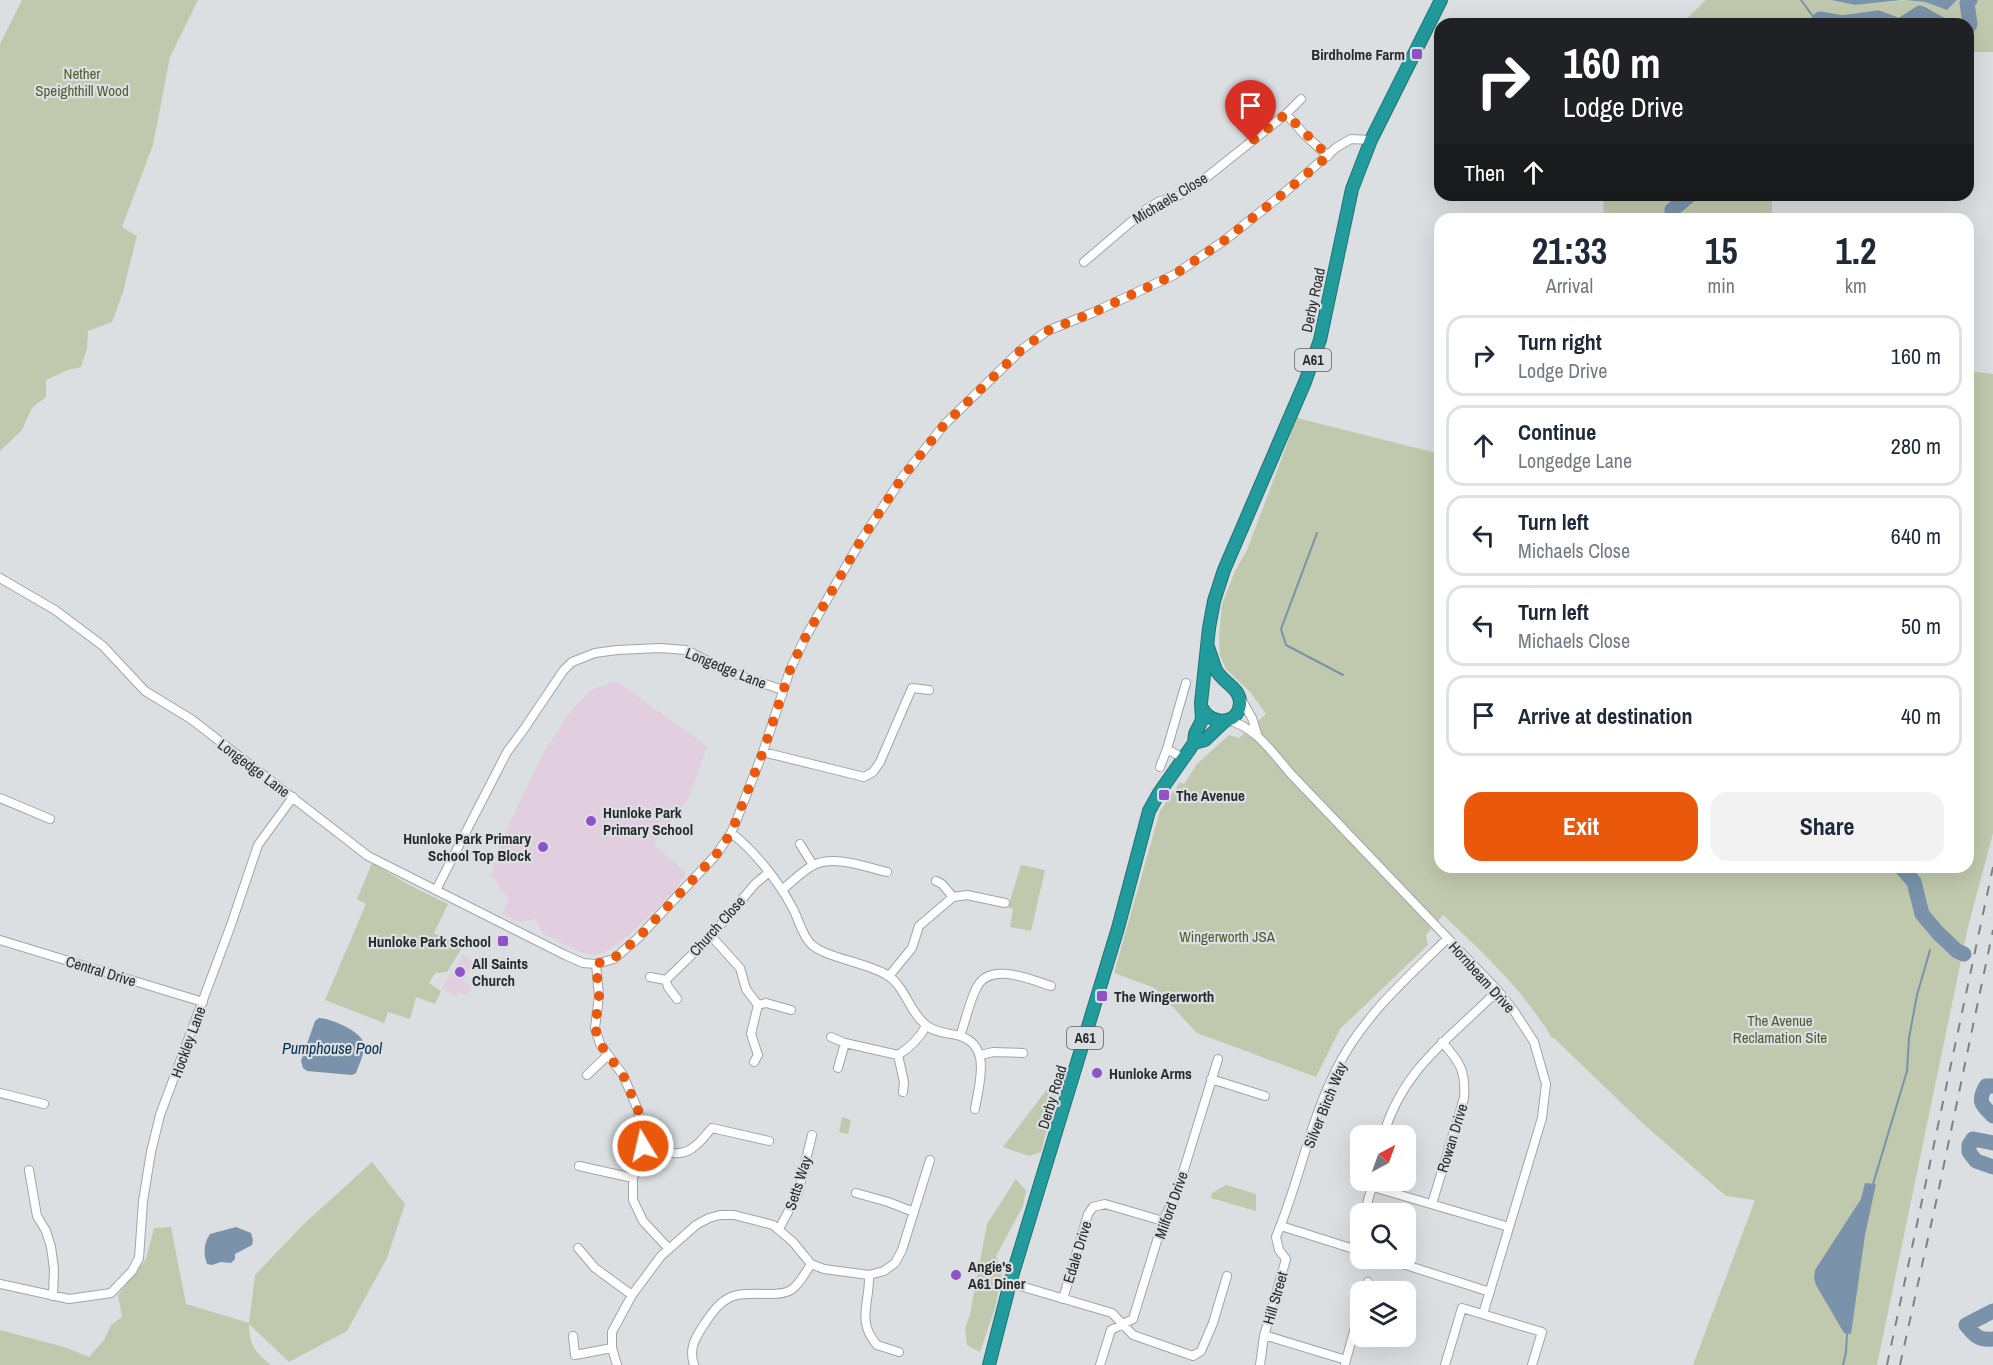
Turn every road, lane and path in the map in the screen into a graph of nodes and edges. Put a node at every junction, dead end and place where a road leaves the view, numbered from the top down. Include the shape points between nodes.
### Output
1 (1441, 0) edge
2 (1301, 99) dead end
3 (1286, 114) junction
4 (1371, 140) junction
5 (1328, 156) junction
6 (1084, 262) dead end
7 (0, 578) edge
8 (1207, 644) junction
9 (1186, 683) dead end
10 (1229, 685) junction
11 (783, 690) junction
12 (929, 690) dead end
13 (1239, 696) junction
14 (1202, 702) junction
15 (1226, 720) junction
16 (1257, 734) junction
17 (1194, 743) junction
18 (1167, 749) junction
19 (763, 752) junction
20 (1183, 758) junction
21 (1160, 767) dead end
22 (293, 797) junction
23 (0, 798) edge
24 (50, 819) dead end
25 (731, 833) junction
26 (800, 844) dead end
27 (813, 865) junction
28 (887, 872) dead end
29 (768, 873) junction
30 (936, 881) dead end
31 (436, 890) junction
32 (783, 890) junction
33 (953, 897) junction
34 (1005, 903) dead end
35 (711, 936) junction
36 (1447, 939) junction
37 (0, 940) edge
38 (596, 964) junction
39 (650, 976) dead end
40 (888, 976) junction
41 (666, 980) junction
42 (1051, 986) dead end
43 (1497, 991) junction
44 (676, 999) dead end
45 (203, 1002) junction
46 (758, 1005) junction
47 (791, 1010) dead end
48 (926, 1026) junction
49 (960, 1036) junction
50 (831, 1037) dead end
51 (1442, 1042) junction
52 (845, 1043) junction
53 (1023, 1053) dead end
54 (898, 1054) junction
55 (981, 1055) junction
56 (607, 1056) junction
57 (1218, 1059) dead end
58 (754, 1062) dead end
59 (838, 1068) dead end
60 (587, 1075) dead end
61 (1211, 1079) junction
62 (903, 1092) dead end
63 (0, 1093) edge
64 (1265, 1096) dead end
65 (44, 1104) dead end
66 (975, 1108) dead end
67 (1386, 1125) edge
68 (812, 1135) dead end
69 (769, 1141) dead end
70 (643, 1146) junction
71 (930, 1160) dead end
72 (579, 1166) dead end
73 (29, 1170) dead end
74 (633, 1178) junction
75 (1394, 1191) edge
76 (855, 1193) dead end
77 (1290, 1201) joint
78 (1432, 1204) junction
79 (914, 1212) junction
80 (1163, 1221) junction
81 (1281, 1226) junction
82 (1509, 1227) junction
83 (779, 1229) junction
84 (579, 1248) dead end
85 (1350, 1248) edge
86 (669, 1249) junction
87 (811, 1264) junction
88 (1416, 1268) edge
89 (870, 1275) junction
90 (1227, 1276) dead end
91 (1010, 1283) junction
92 (0, 1284) edge
93 (1490, 1292) junction
94 (632, 1295) junction
95 (53, 1296) junction
96 (1063, 1299) junction
97 (1483, 1314) junction
98 (1123, 1325) junction
99 (1264, 1335) junction
100 (573, 1336) dead end
101 (1350, 1344) edge
102 (612, 1348) junction
103 (899, 1352) dead end
104 (1193, 1356) junction
105 (1345, 1362) edge
106 (617, 1365) edge
107 (694, 1365) edge
108 (989, 1365) edge
109 (1100, 1365) edge
110 (1189, 1365) edge
111 (1260, 1365) edge
112 (1444, 1365) edge
113 (1532, 1365) edge

1 - 4 highway, Derby Road / A61
2 - 3 street, Michaels Close
3 - 5 street
3 - 6 street, Michaels Close via 1198,183 1145,210
4 - 5 street, Longedge Lane via 1351,139
4 - 8 highway, Derby Road / A61 via 1352,189 1320,340 1224,570
5 - 11 street, Longedge Lane via 1225,240 1174,275 1047,331 996,373 944,425 902,478 805,638
7 - 22 street, Longedge Lane via 79,627 103,645 145,691 191,719
8 - 10 highway, Derby Road / A61 via 1215,669
8 - 14 highway, Derby Road / A61
9 - 18 street
10 - 13 highway
10 - 14 highway via 1212,684
11 - 19 street
11 - 31 street, Longedge Lane via 732,673 686,650 617,650 572,662 507,752
12 - 19 street via 912,688 880,762 864,777
13 - 15 highway via 1239,709
13 - 16 street, Hornbeam Drive
14 - 15 highway via 1209,717
14 - 17 highway, Derby Road / A61 via 1202,720
15 - 16 street, Hornbeam Drive
15 - 17 highway, Derby Road / A61 via 1205,740
16 - 36 street, Hornbeam Drive
17 - 20 highway, Derby Road / A61
18 - 20 street
18 - 21 street
19 - 25 street
20 - 91 highway, Derby Road / A61 via 1149,812 1082,1051
22 - 31 street, Longedge Lane via 368,856
22 - 45 street, Hockley Lane via 258,844
23 - 24 street
25 - 29 street
25 - 38 street via 716,855 638,938 614,958
26 - 27 street
27 - 28 street via 838,861
27 - 32 street
29 - 32 street
29 - 35 street, Church Close
30 - 33 street
31 - 38 street via 583,963
32 - 40 street via 810,943
33 - 34 street via 967,895
33 - 40 street via 919,926 912,948
35 - 41 street, Church Close
35 - 46 street via 741,968 746,990
36 - 43 street, Hornbeam Drive
36 - 77 street, Silver Birch Way via 1385,999 1335,1071
37 - 45 street, Central Drive
38 - 56 street via 599,996 595,1028
39 - 41 street
40 - 48 street via 898,984
41 - 44 street
42 - 49 street via 1009,974 985,978 976,988
43 - 51 street
43 - 82 street, Hornbeam Drive via 1534,1042 1546,1084 1542,1118
45 - 95 street, Hockley Lane via 160,1115 143,1201 139,1258 111,1293 69,1299
46 - 47 street via 766,1003
46 - 58 street via 751,1034 758,1055
48 - 49 street
48 - 54 street via 909,1049
49 - 55 street via 970,1041
50 - 52 street
51 - 67 street via 1407,1083
51 - 78 street, Rowan Drive via 1462,1068 1466,1081
52 - 54 street
52 - 59 street
53 - 55 street
54 - 62 street
55 - 66 street
56 - 60 street
56 - 70 street via 623,1075 638,1110
57 - 61 street, Milford Drive
61 - 64 street
61 - 80 street, Milford Drive via 1177,1192
63 - 65 street
68 - 83 street, Setts Way via 798,1193
69 - 70 street via 712,1128 685,1153
70 - 74 street
71 - 79 street
72 - 74 street
73 - 95 street via 37,1216 51,1247
74 - 86 street via 633,1200 643,1221
75 - 78 street
76 - 79 street
77 - 81 street, Hill Street
78 - 82 street
79 - 89 street via 895,1263
80 - 96 street, Edale Drive via 1106,1204 1093,1208
80 - 98 street, Milford Drive via 1133,1319
81 - 85 street
81 - 99 street, Hill Street via 1276,1237 1286,1259
82 - 93 street, Hornbeam Drive
83 - 86 street via 749,1218 720,1215 696,1225
83 - 87 street
84 - 94 street via 595,1268
86 - 94 street
87 - 89 street
87 - 107 street via 791,1290 724,1299 694,1340 690,1353
88 - 93 street
89 - 103 street via 866,1328 877,1345
90 - 104 street via 1201,1352
91 - 96 street
91 - 108 highway, Derby Road / A61
92 - 95 street
93 - 97 street, Hornbeam Drive
94 - 102 street via 612,1332
96 - 98 street via 1112,1313
97 - 112 street via 1462,1308
97 - 113 street via 1542,1332
98 - 104 street via 1133,1335
98 - 109 street, Milford Drive via 1111,1330
99 - 105 street
99 - 111 street, Hill Street
100 - 102 street via 575,1355
101 - 105 street
102 - 106 street
104 - 110 street

